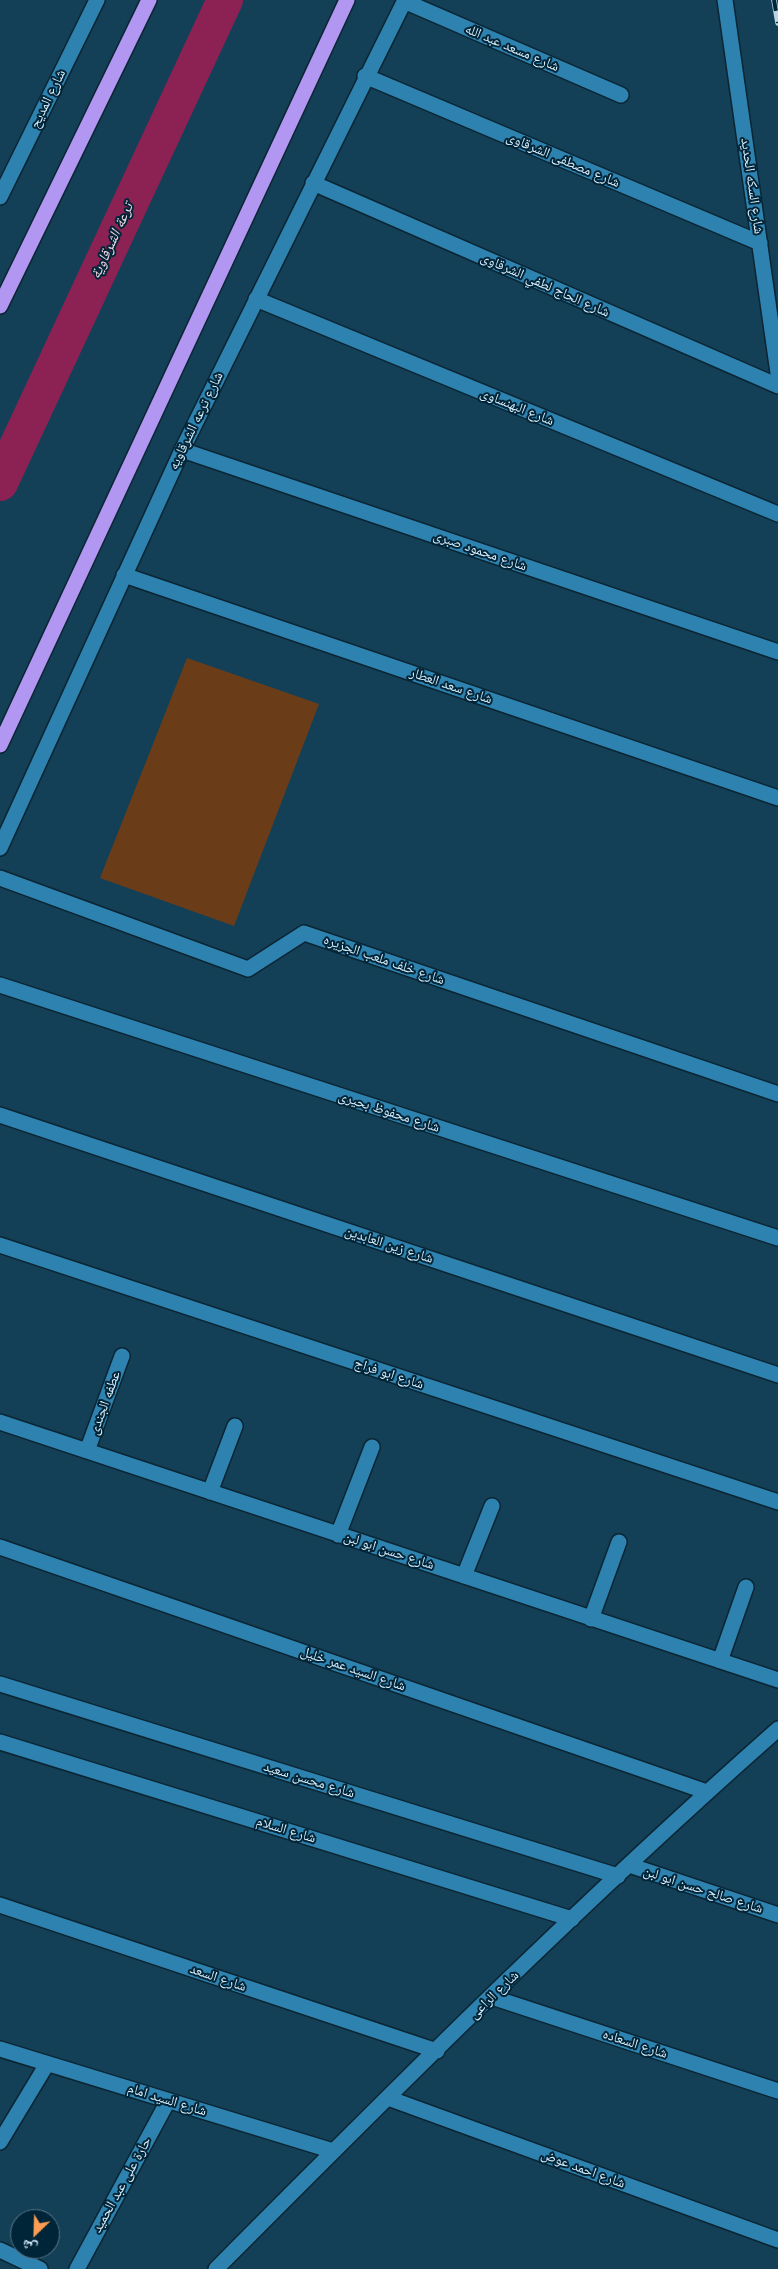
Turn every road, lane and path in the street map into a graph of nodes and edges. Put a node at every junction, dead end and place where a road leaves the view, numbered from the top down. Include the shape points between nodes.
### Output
1 (97, 0) edge
2 (149, 0) edge
3 (347, 0) edge
4 (725, 0) edge
5 (404, 1) edge
6 (366, 76) junction
7 (621, 95) dead end
8 (313, 183) junction
9 (0, 197) edge
10 (760, 243) junction
11 (256, 299) junction
12 (0, 306) edge
13 (778, 373) edge
14 (778, 386) edge
15 (182, 450) junction
16 (778, 514) edge
17 (124, 575) junction
18 (778, 652) edge
19 (0, 745) edge
20 (778, 798) edge
21 (0, 848) edge
22 (0, 878) edge
23 (0, 985) edge
24 (778, 1094) edge
25 (0, 1115) edge
26 (778, 1238) edge
27 (0, 1246) edge
28 (122, 1356) dead end
29 (778, 1375) edge
30 (0, 1422) edge
31 (235, 1426) dead end
32 (372, 1447) dead end
33 (87, 1451) junction
34 (210, 1492) junction
35 (778, 1502) edge
36 (492, 1506) dead end
37 (338, 1535) junction
38 (619, 1542) dead end
39 (0, 1546) edge
40 (464, 1576) junction
41 (746, 1587) dead end
42 (591, 1618) junction
43 (720, 1661) junction
44 (778, 1680) edge
45 (0, 1684) edge
46 (778, 1729) edge
47 (0, 1742) edge
48 (707, 1792) junction
49 (623, 1870) junction
50 (0, 1905) edge
51 (778, 1915) edge
52 (572, 1919) junction
53 (492, 1997) junction
54 (0, 2049) edge
55 (436, 2051) junction
56 (47, 2064) junction
57 (778, 2091) edge
58 (388, 2098) junction
59 (168, 2101) junction
60 (0, 2142) edge
61 (333, 2151) junction
62 (778, 2240) edge
63 (0, 2250) edge
64 (40, 2269) edge
65 (76, 2269) edge
66 (216, 2269) edge

1 - 9 street, شارع المديح
2 - 12 highway
3 - 19 highway
4 - 10 street, شارع السكه الحديد
5 - 6 street, شارع ترعه الشرقاويه
5 - 7 street, شارع مسعد عبد الله
6 - 8 street, شارع ترعه الشرقاويه
6 - 10 street, شارع مصطفى الشرقاوى
8 - 11 street, شارع ترعه الشرقاويه
8 - 14 street, شارع الحاج لطفي الشرقاوى
10 - 13 street, شارع السكه الحديد
11 - 15 street, شارع ترعه الشرقاويه
11 - 16 street, شارع البهنساوى
15 - 17 street, شارع ترعه الشرقاويه
15 - 18 street, شارع محمود صبرى
17 - 20 street, شارع سعد العطار
17 - 21 street, شارع ترعه الشرقاويه
22 - 24 street, شارع خلف ملعب الجزيره via 248,968 304,932
23 - 26 street, شارع محفوظ بحيرى
25 - 29 street, شارع زين العابدين
27 - 35 street, شارع ابو فراج
28 - 33 street, عطفه الجندى
30 - 33 street, شارع حسن ابو لبن
31 - 34 street
32 - 37 street
33 - 34 street, شارع حسن ابو لبن
34 - 37 street, شارع حسن ابو لبن
36 - 40 street
37 - 40 street, شارع حسن ابو لبن
38 - 42 street
39 - 48 street, شارع السيد عمر خليل
40 - 42 street, شارع حسن ابو لبن
41 - 43 street
42 - 43 street, شارع حسن ابو لبن
43 - 44 street, شارع حسن ابو لبن
45 - 49 street, شارع محسن سعيد
46 - 48 street, شارع الراعى
47 - 52 street, شارع السلام
48 - 49 street, شارع الراعى
49 - 51 street, شارع صالح حسن ابو لبن
49 - 52 street, شارع الراعى
50 - 55 street, شارع السعد
52 - 53 street, شارع الراعى
53 - 55 street, شارع الراعى
53 - 57 street, شارع السعاده
54 - 56 street, شارع السيد امام
55 - 58 street, شارع الراعى
56 - 59 street, شارع السيد امام
56 - 60 street
58 - 61 street, شارع الراعى
58 - 62 street, شارع احمد عوض
59 - 61 street, شارع السيد امام
59 - 65 street, حارة على عبد الحميد
61 - 66 street, شارع الراعى
63 - 64 street

